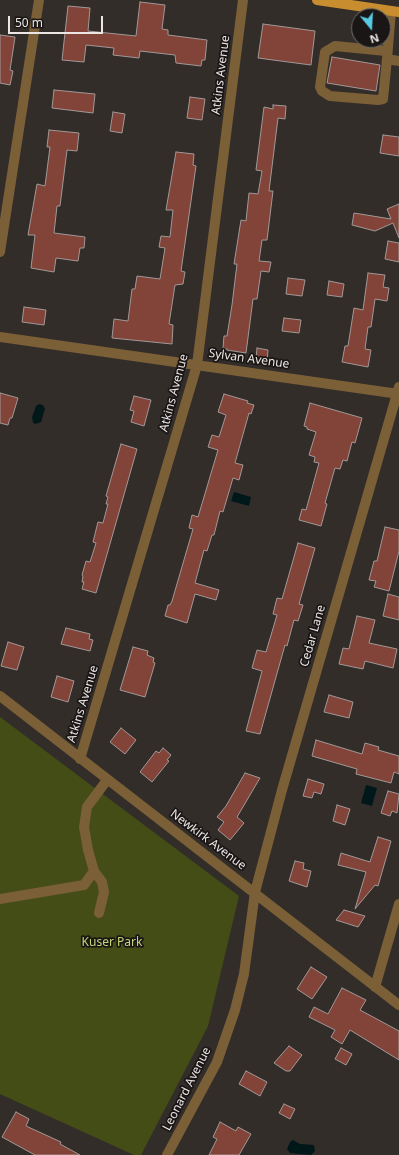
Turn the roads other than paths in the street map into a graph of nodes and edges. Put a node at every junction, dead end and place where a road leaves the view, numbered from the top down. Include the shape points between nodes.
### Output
1 (39, 0) edge
2 (244, 0) edge
3 (317, 0) edge
4 (330, 1) edge
5 (395, 11) edge
6 (387, 55) junction
7 (399, 61) edge
8 (0, 252) edge
9 (0, 337) edge
10 (197, 365) junction
11 (398, 392) edge
12 (0, 696) edge
13 (80, 759) junction
14 (107, 780) junction
15 (94, 871) junction
16 (255, 892) junction
17 (0, 899) edge
18 (399, 904) edge
19 (99, 913) dead end
20 (375, 987) junction
21 (399, 1005) edge
22 (168, 1155) edge

1 - 8 street
2 - 10 street, Atkins Avenue
3 - 4 main road
4 - 5 main road
5 - 6 street
6 - 6 street via 335,46 325,52 320,87 322,91 330,96 383,99
6 - 7 street
9 - 10 street, Sylvan Avenue
10 - 11 street, Sylvan Avenue
10 - 13 street, Atkins Avenue
11 - 16 street, Cedar Lane via 282,790
12 - 13 street, Newkirk Avenue
13 - 14 street, Newkirk Avenue
14 - 15 street via 88,807 84,827
14 - 16 street, Newkirk Avenue
15 - 17 street via 84,885
15 - 19 street via 102,882 104,892
16 - 20 street, Newkirk Avenue
16 - 22 street, Leonard Avenue via 244,974 228,1032 217,1062
18 - 20 street
20 - 21 street, Newkirk Avenue

